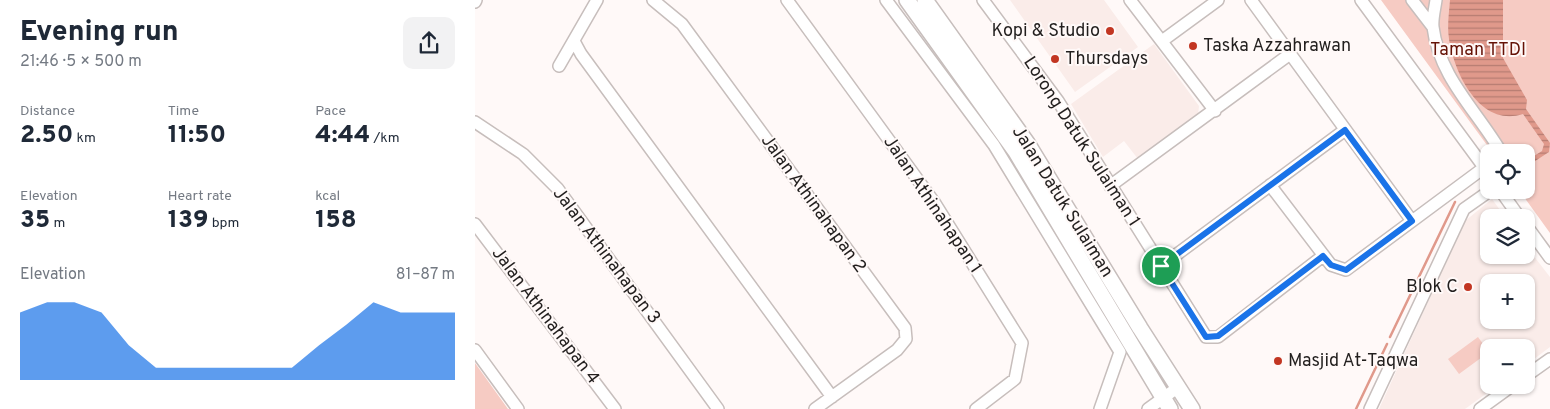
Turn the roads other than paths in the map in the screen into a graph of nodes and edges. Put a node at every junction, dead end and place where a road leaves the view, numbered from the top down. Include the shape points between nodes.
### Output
1 (597, 0) edge
2 (653, 0) edge
3 (787, 0) edge
4 (886, 0) edge
5 (907, 0) edge
6 (925, 0) edge
7 (983, 0) edge
8 (1130, 0) edge
9 (1218, 0) edge
10 (1251, 0) edge
11 (1361, 0) edge
12 (1412, 0) edge
13 (1436, 0) edge
14 (1432, 26) junction
15 (1162, 41) junction
16 (574, 42) junction
17 (1290, 54) junction
18 (559, 66) dead end
19 (1215, 110) junction
20 (475, 122) edge
21 (1345, 130) junction
22 (1495, 144) edge
23 (1480, 160) edge
24 (1480, 174) edge
25 (1270, 185) junction
26 (1111, 186) junction
27 (1480, 198) edge
28 (1038, 201) junction
29 (1412, 221) junction
30 (475, 224) edge
31 (1535, 237) edge
32 (1323, 256) junction
33 (1550, 258) edge
34 (1161, 266) junction
35 (475, 350) edge
36 (1550, 359) edge
37 (1535, 370) edge
38 (1501, 394) edge
39 (832, 398) junction
40 (1185, 399) edge
41 (1168, 405) edge
42 (518, 409) edge
43 (615, 409) edge
44 (718, 409) edge
45 (815, 409) edge
46 (976, 409) edge
47 (1100, 409) edge
48 (1148, 409) edge
49 (1370, 409) edge
50 (1480, 409) edge

1 - 16 street
2 - 39 street, Jalan Athinahapan 2 via 681,24 905,328 906,339 897,350
3 - 46 street, Jalan Athinahapan 1 via 934,202 1022,343 1015,379
4 - 28 street, Jalan Datuk Sulaiman
5 - 28 main road, Jalan Datuk Sulaiman via 1016,152
6 - 40 main road, Jalan Datuk Sulaiman via 1027,143
7 - 26 street, Lorong Datuk Sulaiman 1 via 1058,101
8 - 15 street
9 - 15 street
10 - 17 street
11 - 23 street
12 - 14 street
13 - 14 street
14 - 22 street via 1440,56 1458,92
15 - 19 street
16 - 18 street
16 - 39 street
17 - 19 street
17 - 21 street
19 - 26 street
20 - 44 street, Jalan Athinahapan 3 via 523,154 558,189
21 - 25 street
21 - 29 street
24 - 29 street
25 - 32 street
25 - 34 street
26 - 34 street, Lorong Datuk Sulaiman 1
27 - 49 street via 1464,210
28 - 41 main road, Jalan Datuk Sulaiman
28 - 47 street, Jalan Datuk Sulaiman via 1119,352
29 - 32 street via 1346,270 1331,265
30 - 43 street, Jalan Athinahapan 4
31 - 33 street
32 - 34 street, Lorong Datuk Sulaiman 1 via 1218,336 1206,337
35 - 42 street
36 - 37 street
38 - 50 street
39 - 45 street, Jalan Athinahapan 2
40 - 41 street
41 - 48 street

